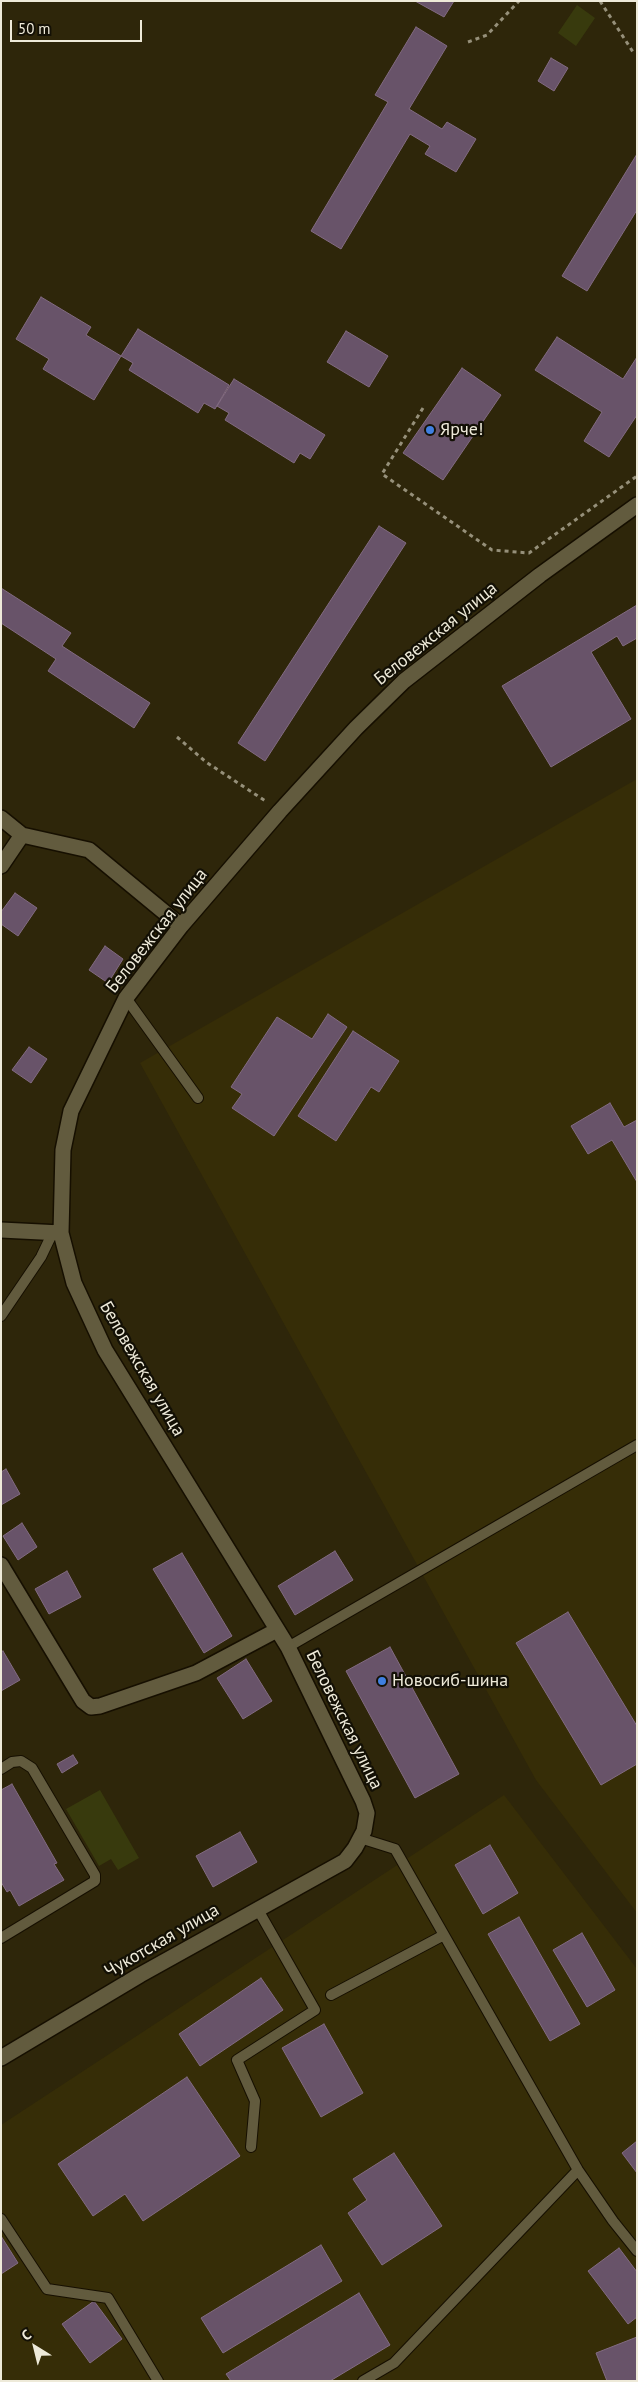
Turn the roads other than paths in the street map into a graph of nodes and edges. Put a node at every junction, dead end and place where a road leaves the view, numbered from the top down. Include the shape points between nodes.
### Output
1 (637, 505) edge
2 (1, 818) edge
3 (22, 835) junction
4 (1, 866) edge
5 (181, 926) junction
6 (126, 998) junction
7 (198, 1098) dead end
8 (1, 1230) edge
9 (57, 1233) junction
10 (1, 1316) edge
11 (637, 1445) edge
12 (1, 1565) edge
13 (277, 1630) junction
14 (288, 1647) junction
15 (1, 1768) edge
16 (360, 1838) junction
17 (345, 1861) joint
18 (257, 1908) junction
19 (444, 1934) junction
20 (2, 1936) edge
21 (331, 1995) dead end
22 (1, 2058) edge
23 (251, 2147) dead end
24 (578, 2170) junction
25 (1, 2218) edge
26 (637, 2251) edge
27 (158, 2381) edge
28 (363, 2381) edge

1 - 5 street, Беловежская улица via 529,583 404,681 356,728
2 - 3 street
3 - 4 street
3 - 5 street via 89,850
5 - 6 street, Беловежская улица
6 - 7 lane
6 - 9 street, Беловежская улица via 71,1111 63,1150
8 - 9 street
9 - 10 lane
9 - 13 street, Беловежская улица via 74,1284 105,1350
11 - 14 lane
12 - 13 street via 78,1692 91,1707 196,1673
13 - 14 street, Беловежская улица
14 - 16 street, Беловежская улица via 364,1801 367,1813
15 - 20 lane via 21,1761 32,1768 96,1881
16 - 17 street, Беловежская улица
16 - 19 lane via 395,1849
17 - 18 street, Чукотская улица
18 - 22 street, Чукотская улица
18 - 23 lane via 315,2010 238,2060 255,2101
19 - 21 lane
19 - 24 lane
24 - 26 lane
24 - 28 lane via 394,2363
25 - 27 lane via 47,2289 108,2298

